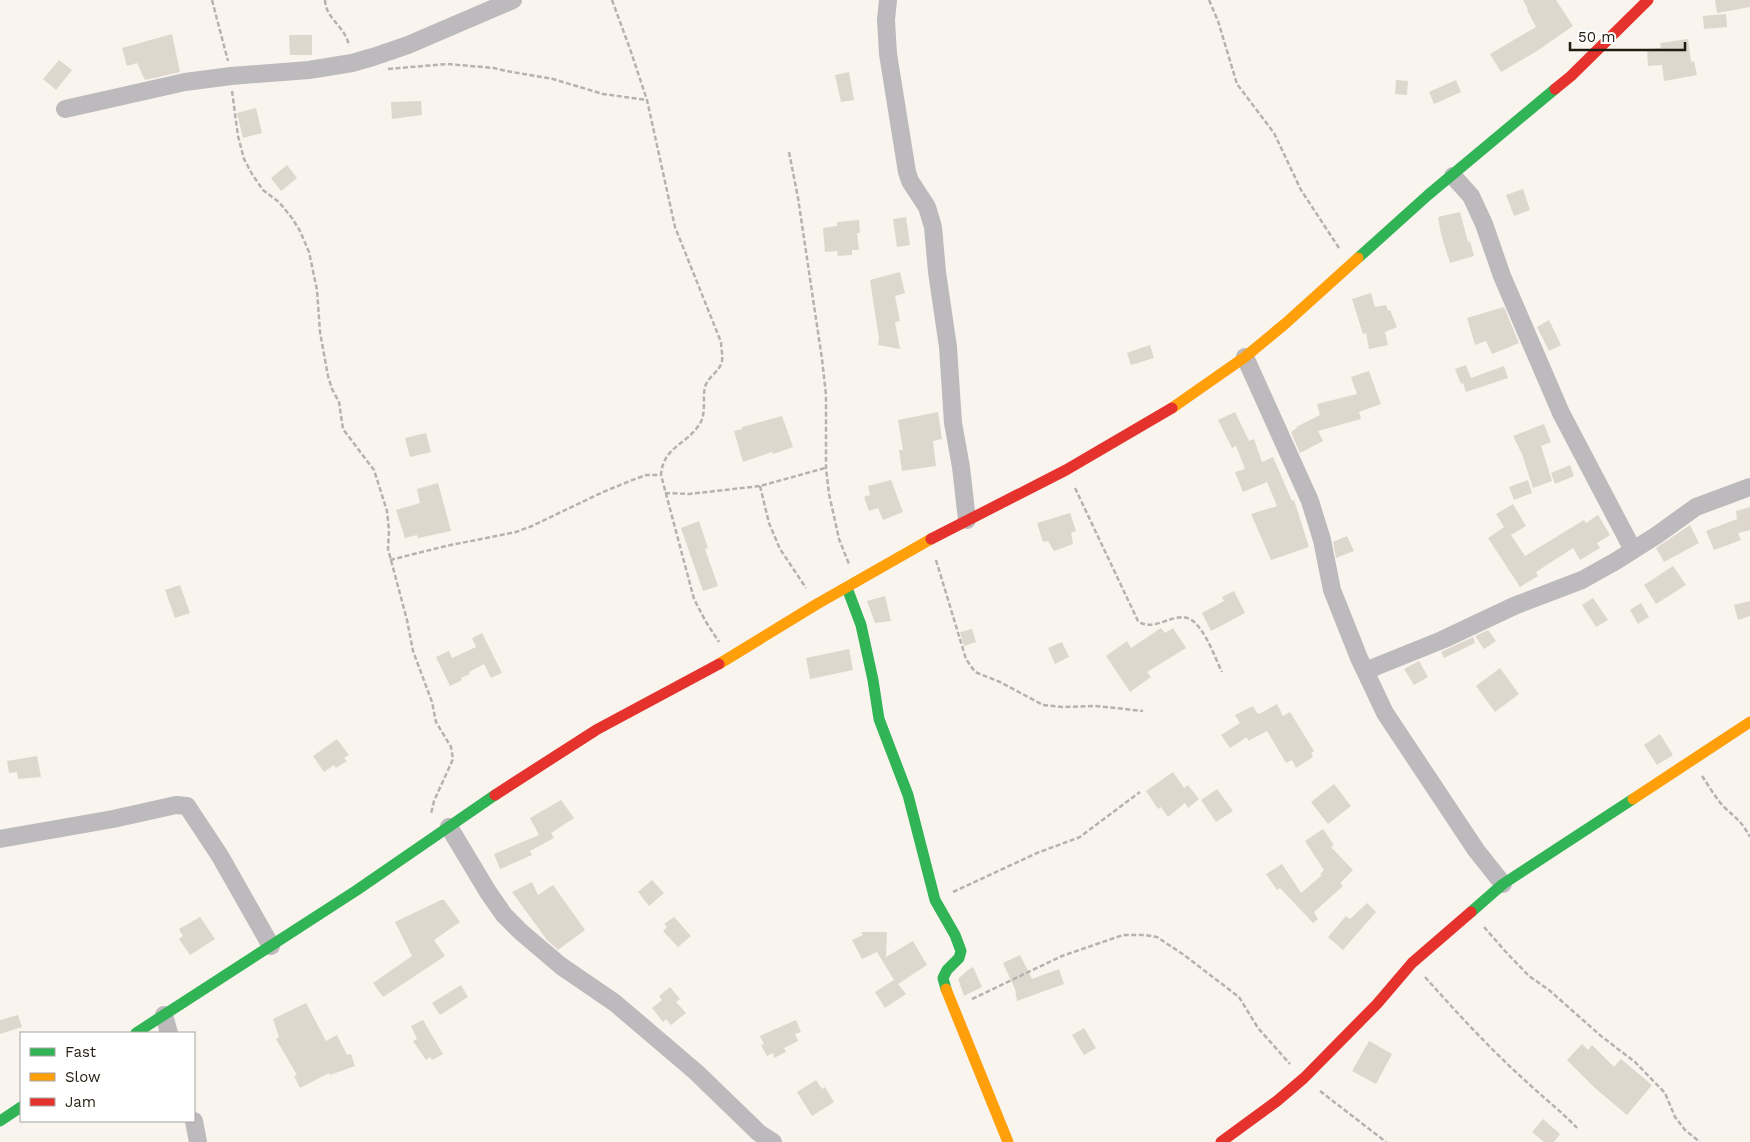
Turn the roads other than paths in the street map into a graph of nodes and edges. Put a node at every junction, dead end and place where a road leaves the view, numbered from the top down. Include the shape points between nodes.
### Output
1 (513, 0) edge
2 (888, 0) edge
3 (1648, 0) edge
4 (65, 109) dead end
5 (1453, 176) junction
6 (1245, 357) junction
7 (1750, 487) edge
8 (967, 520) junction
9 (1633, 550) junction
10 (851, 585) junction
11 (1365, 671) junction
12 (1750, 722) edge
13 (449, 827) junction
14 (0, 839) edge
15 (1503, 884) junction
16 (271, 946) junction
17 (164, 1015) junction
18 (138, 1032) edge
19 (169, 1032) edge
20 (20, 1109) edge
21 (0, 1122) edge
22 (194, 1122) edge
23 (198, 1142) edge
24 (773, 1142) edge
25 (1008, 1142) edge
26 (1221, 1142) edge

1 - 4 street via 408,45 352,63 185,82
2 - 8 street via 888,54 906,166 910,181 927,207 933,227 948,347 953,423
3 - 5 street via 1571,76
5 - 6 street
5 - 9 street via 1471,196 1562,413
6 - 8 street via 1176,406 1066,470
6 - 11 street via 1310,501 1332,590
7 - 9 street via 1696,507
8 - 10 street
9 - 11 street via 1582,580
10 - 13 street via 730,658 596,730
10 - 25 street via 880,719 908,795 936,900 961,951 944,978
11 - 15 street via 1385,713 1476,850
12 - 15 street
13 - 16 street
13 - 24 street via 488,892 521,932 561,966 615,1003
14 - 16 street via 176,805 187,806 220,856
15 - 26 street via 1412,962 1377,1004 1304,1078
16 - 17 street
17 - 18 street
17 - 19 street
20 - 21 street
22 - 23 street

